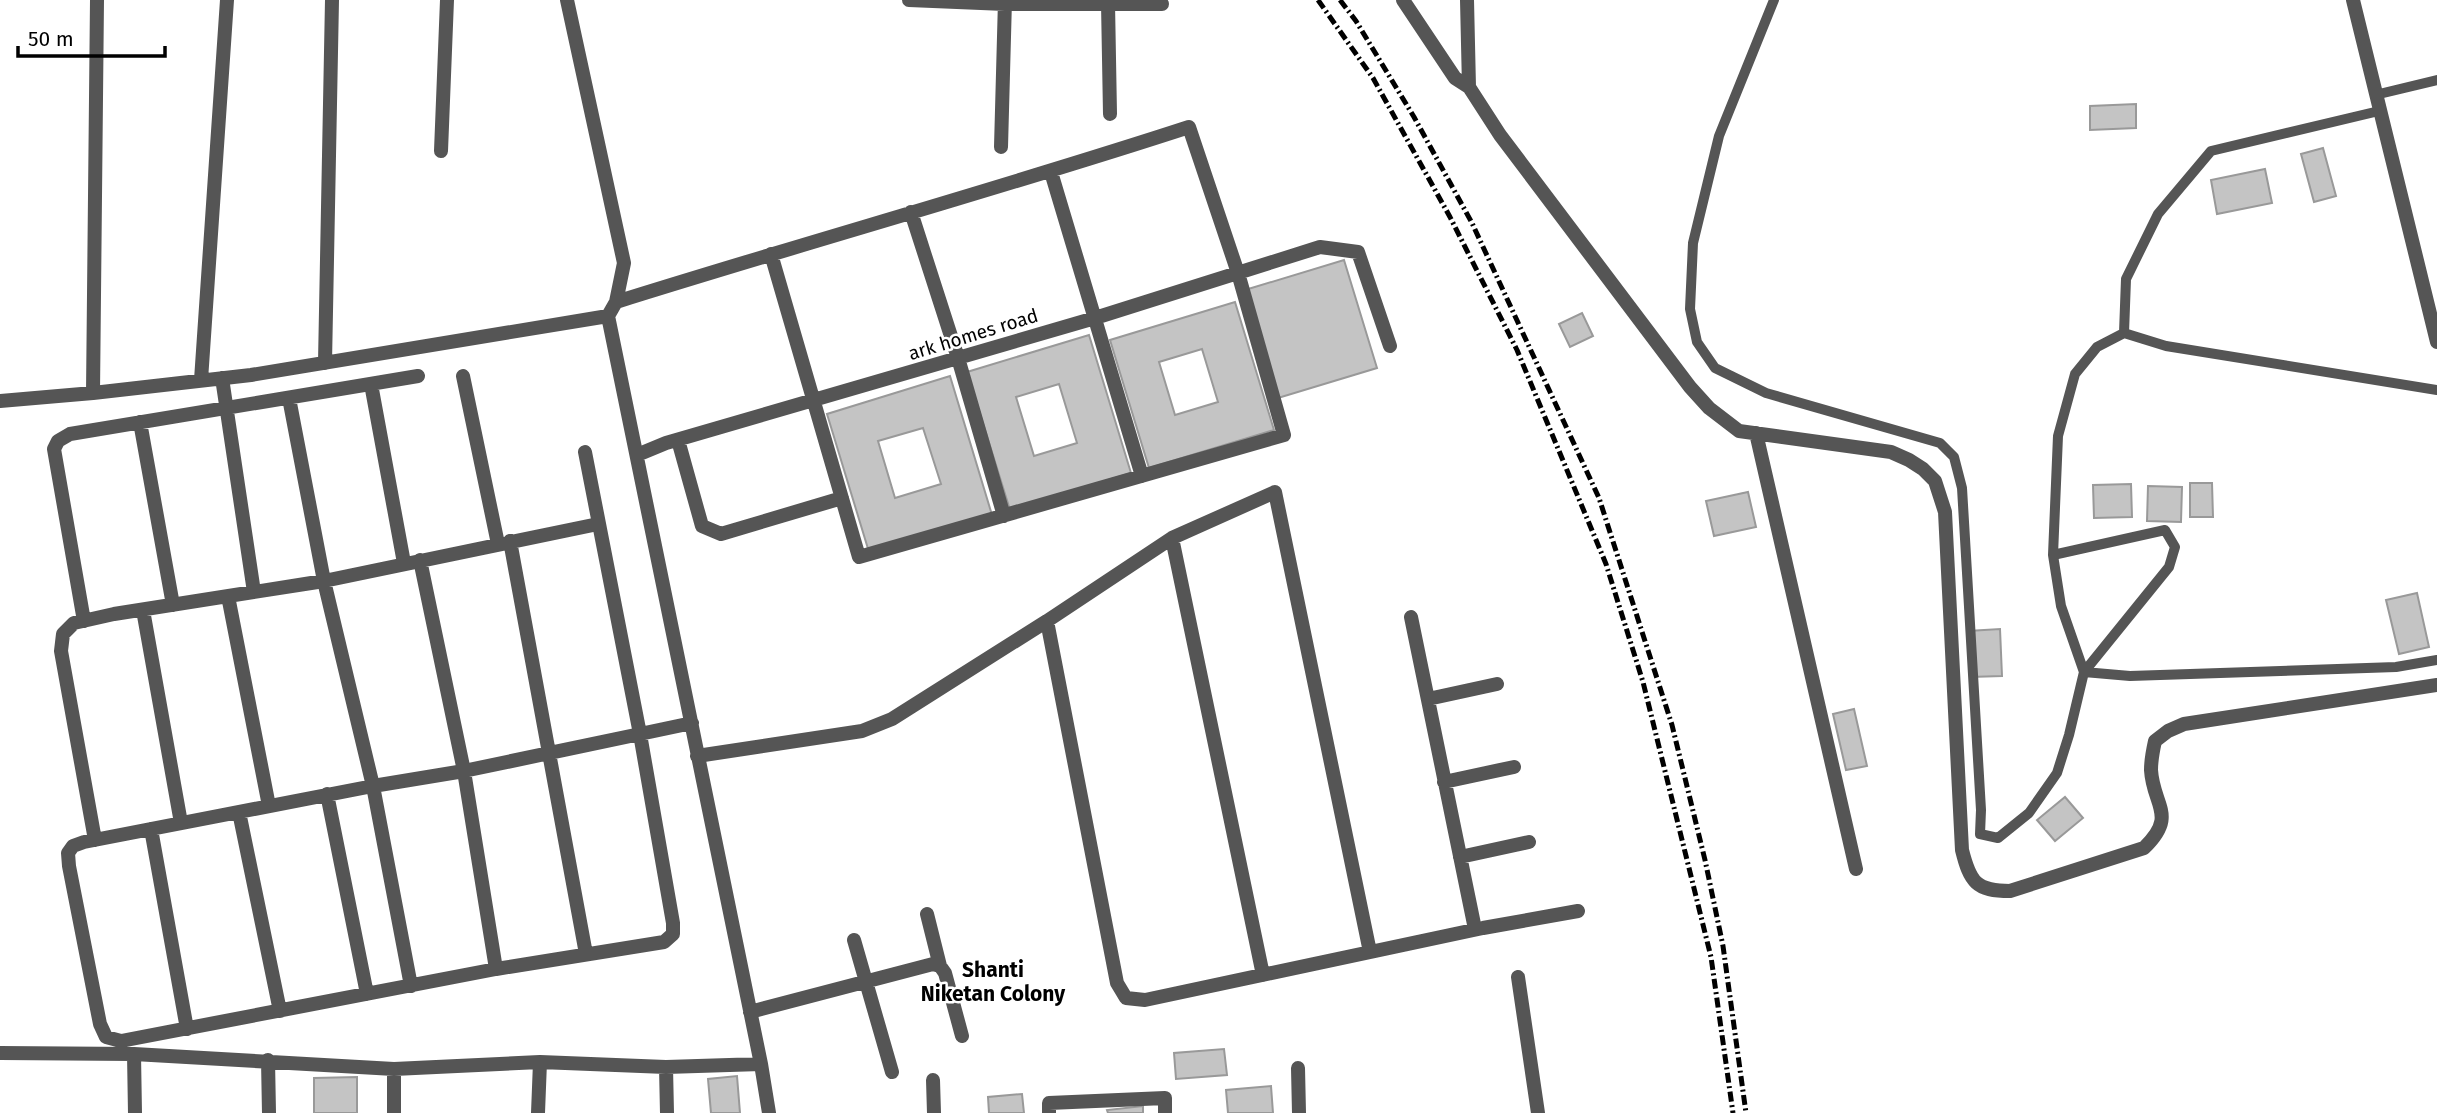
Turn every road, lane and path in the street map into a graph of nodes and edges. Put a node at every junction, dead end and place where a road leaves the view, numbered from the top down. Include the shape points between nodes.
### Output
1 (97, 0) edge
2 (227, 0) edge
3 (332, 0) edge
4 (447, 0) edge
5 (567, 0) edge
6 (909, 0) edge
7 (1403, 0) edge
8 (1467, 0) edge
9 (1774, 0) edge
10 (2353, 0) edge
11 (1005, 2) edge
12 (1108, 3) junction
13 (1162, 5) dead end
14 (2437, 80) edge
15 (1469, 87) junction
16 (2375, 95) junction
17 (2379, 111) junction
18 (1110, 114) dead end
19 (1001, 147) dead end
20 (442, 151) dead end
21 (1051, 172) junction
22 (911, 212) junction
23 (771, 254) junction
24 (1238, 273) junction
25 (617, 302) junction
26 (608, 316) junction
27 (1095, 318) junction
28 (2124, 333) junction
29 (2437, 342) edge
30 (1391, 346) dead end
31 (958, 358) junction
32 (325, 363) junction
33 (418, 376) dead end
34 (463, 376) dead end
35 (222, 378) junction
36 (201, 380) junction
37 (372, 384) junction
38 (2437, 390) edge
39 (93, 393) junction
40 (289, 398) junction
41 (0, 401) edge
42 (813, 402) junction
43 (226, 408) junction
44 (140, 422) junction
45 (1756, 433) junction
46 (678, 440) junction
47 (585, 452) dead end
48 (637, 455) junction
49 (1142, 476) junction
50 (842, 498) junction
51 (1004, 516) junction
52 (598, 524) junction
53 (1172, 538) junction
54 (504, 543) junction
55 (2053, 555) junction
56 (420, 560) junction
57 (404, 563) junction
58 (324, 581) junction
59 (254, 592) junction
60 (228, 596) junction
61 (173, 605) junction
62 (143, 610) junction
63 (1411, 617) dead end
64 (84, 621) junction
65 (1047, 621) junction
66 (2437, 660) edge
67 (2084, 672) junction
68 (1497, 684) dead end
69 (2437, 685) edge
70 (1428, 699) junction
71 (691, 723) junction
72 (640, 734) junction
73 (551, 752) junction
74 (697, 756) junction
75 (1514, 767) dead end
76 (464, 771) junction
77 (1444, 782) junction
78 (373, 786) junction
79 (327, 794) junction
80 (270, 806) junction
81 (239, 812) junction
82 (181, 823) junction
83 (151, 829) junction
84 (95, 840) junction
85 (1530, 842) dead end
86 (1460, 857) junction
87 (1856, 869) dead end
88 (1578, 911) dead end
89 (927, 914) dead end
90 (1475, 929) junction
91 (854, 940) dead end
92 (1370, 952) junction
93 (586, 954) junction
94 (940, 966) junction
95 (496, 969) junction
96 (1263, 975) junction
97 (1518, 977) dead end
98 (867, 981) junction
99 (411, 986) junction
100 (367, 995) junction
101 (280, 1011) junction
102 (750, 1012) junction
103 (187, 1029) junction
104 (962, 1036) dead end
105 (0, 1053) edge
106 (134, 1054) junction
107 (268, 1060) junction
108 (540, 1062) junction
109 (761, 1064) junction
110 (666, 1067) junction
111 (1298, 1068) dead end
112 (394, 1069) junction
113 (892, 1072) dead end
114 (933, 1080) dead end
115 (135, 1113) edge
116 (269, 1113) edge
117 (394, 1113) edge
118 (538, 1113) edge
119 (667, 1113) edge
120 (769, 1113) edge
121 (934, 1113) edge
122 (1049, 1113) edge
123 (1166, 1113) edge
124 (1299, 1113) edge
125 (1538, 1113) edge

1 - 39 street
2 - 36 street
3 - 32 street
4 - 20 street
5 - 25 street via 624,263
6 - 11 street
7 - 15 street via 1455,78
8 - 15 street
9 - 67 lane via 1719,136 1693,243 1690,309 1697,342 1715,368 1766,393 1940,443 1954,457 1962,488 1980,834 1998,838 2029,813 2057,773
10 - 16 street
11 - 12 street
11 - 19 street
12 - 13 street
12 - 18 street
14 - 16 lane
15 - 45 street via 1500,135 1690,387 1739,431
16 - 17 street
17 - 28 lane via 2211,151 2158,214 2126,279
17 - 29 street
21 - 22 street
21 - 24 street via 1189,127
21 - 27 street
22 - 23 street
22 - 31 street
23 - 25 street
23 - 42 street
24 - 27 street, ark homes road
24 - 30 street, ark homes road via 1320,247 1358,252
24 - 49 street via 1284,435
25 - 26 street
26 - 32 street
26 - 48 street
27 - 31 street, ark homes road
27 - 49 street
28 - 38 lane via 2166,346
28 - 55 lane via 2097,347 2075,374 2058,436
31 - 42 street, ark homes road
31 - 51 street
32 - 35 street
33 - 37 street
34 - 54 street
35 - 36 street
35 - 43 street
36 - 39 street
37 - 40 street
37 - 57 street
39 - 41 street
40 - 43 street
40 - 58 street
42 - 46 street, ark homes road
42 - 50 street
43 - 44 street
43 - 59 street
44 - 61 street
44 - 64 street via 70,434 54,449
45 - 69 street via 1891,452 1923,468 1935,481 1945,512 1962,850 1976,885 1992,891 2010,891 2144,848 2157,835 2162,821 2151,772 2152,754 2155,741 2168,731 2184,724
45 - 87 street
46 - 48 street, ark homes road
46 - 50 street via 702,526 721,534
47 - 52 street
48 - 71 street
49 - 51 street
50 - 51 street via 859,557
52 - 54 street
52 - 72 street
53 - 65 street
53 - 92 street via 1275,492
53 - 96 street
54 - 56 street
54 - 73 street
55 - 67 lane via 2061,606
55 - 67 lane via 2165,530 2175,547 2169,567
56 - 57 street
56 - 76 street
57 - 58 street
58 - 59 street
58 - 78 street
59 - 60 street
60 - 61 street
60 - 80 street
61 - 62 street
62 - 64 street
62 - 82 street
63 - 70 street
64 - 84 street via 74,623 63,634 61,651
65 - 74 street via 920,703 862,731
65 - 96 street via 1117,984 1126,998 1145,1000
66 - 67 lane via 2383,668 2130,676
68 - 70 street
70 - 77 street
71 - 72 street
71 - 74 street
72 - 73 street
72 - 93 street via 673,934 664,942
73 - 76 street
73 - 93 street
74 - 102 street
75 - 77 street
76 - 78 street
76 - 95 street
77 - 86 street
78 - 79 street
78 - 99 street
79 - 80 street
79 - 100 street
80 - 81 street
81 - 82 street
81 - 101 street
82 - 83 street
83 - 84 street
83 - 103 street
84 - 103 street via 73,846 68,853 106,1037 121,1041
85 - 86 street
86 - 90 street
88 - 90 street
89 - 94 street
90 - 92 street
91 - 98 street
92 - 96 street
93 - 95 street
94 - 98 street
94 - 104 street
95 - 99 street
97 - 125 street
98 - 102 street
98 - 113 street
99 - 100 street
100 - 101 street
101 - 103 street
102 - 109 street
105 - 106 street
106 - 107 street
106 - 115 street
107 - 112 street
107 - 116 street
108 - 110 street
108 - 112 street
108 - 118 street
109 - 110 street
109 - 120 street
110 - 119 street
111 - 124 street
112 - 117 street
114 - 121 street
122 - 123 street via 1049,1103 1165,1098

